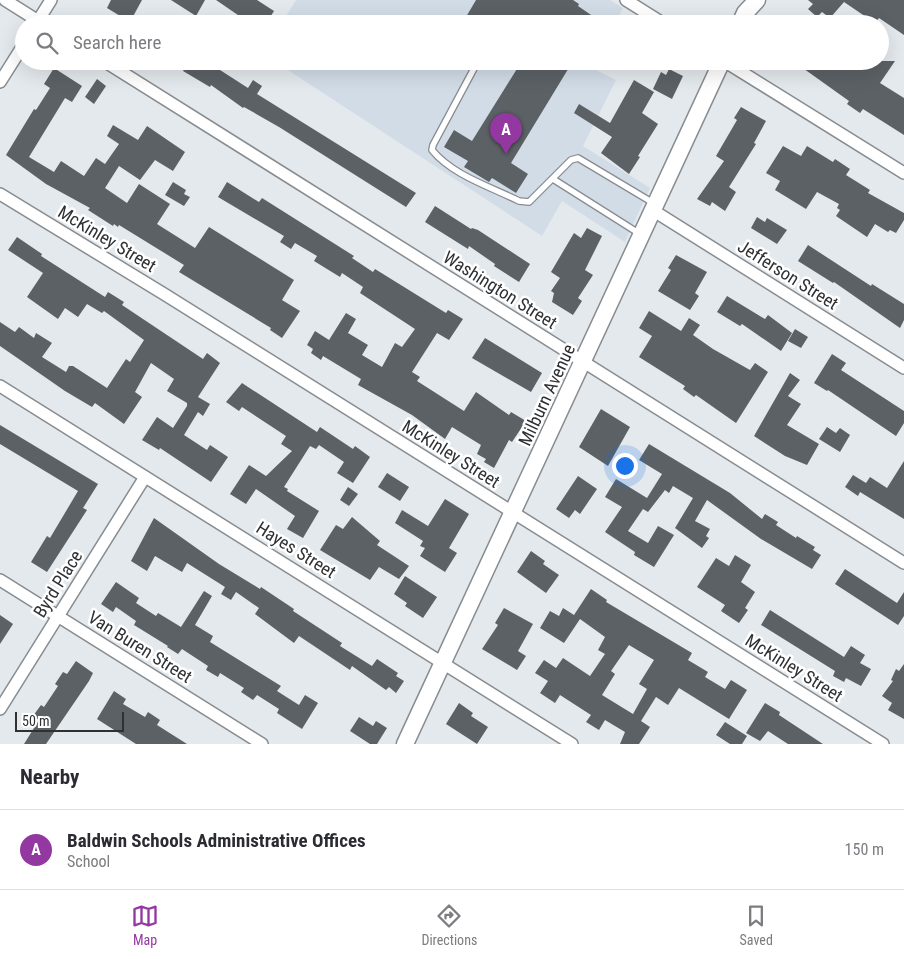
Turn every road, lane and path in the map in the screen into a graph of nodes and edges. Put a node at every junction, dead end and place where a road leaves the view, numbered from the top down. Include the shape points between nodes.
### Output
1 (6, 0) edge
2 (51, 0) edge
3 (626, 0) edge
4 (757, 0) edge
5 (28, 15) edge
6 (43, 15) edge
7 (650, 15) edge
8 (744, 15) edge
9 (15, 58) edge
10 (118, 70) edge
11 (473, 70) edge
12 (719, 70) edge
13 (737, 70) edge
14 (0, 82) edge
15 (904, 174) edge
16 (553, 180) junction
17 (0, 194) edge
18 (655, 208) junction
19 (643, 236) junction
20 (584, 362) junction
21 (904, 368) edge
22 (0, 386) edge
23 (145, 477) junction
24 (514, 514) junction
25 (904, 563) edge
26 (0, 580) edge
27 (58, 617) junction
28 (444, 663) junction
29 (0, 710) edge
30 (262, 744) edge
31 (405, 744) edge
32 (572, 744) edge
33 (883, 744) edge

1 - 5 street
2 - 6 street
3 - 7 street
4 - 8 main road
9 - 14 street
10 - 20 street, Washington Street
11 - 16 lane via 432,150 457,170 519,201 529,202
12 - 18 main road, Milburn Avenue
13 - 15 street
16 - 18 lane via 571,160 578,158
16 - 19 lane
17 - 24 street, McKinley Street
18 - 19 main road, Milburn Avenue
18 - 21 street, Jefferson Street
19 - 20 main road, Milburn Avenue
20 - 24 main road, Milburn Avenue
20 - 25 street, Washington Street
22 - 23 street, Hayes Street
23 - 27 street, Byrd Place
23 - 28 street, Hayes Street
24 - 28 main road, Milburn Avenue
24 - 33 street, McKinley Street
26 - 27 street, Van Buren Street
27 - 29 street, Byrd Place
27 - 30 street, Van Buren Street
28 - 31 main road, Milburn Avenue
28 - 32 street, Hayes Street

